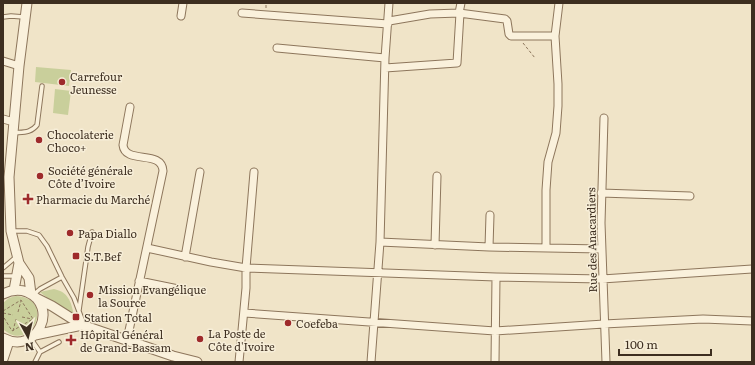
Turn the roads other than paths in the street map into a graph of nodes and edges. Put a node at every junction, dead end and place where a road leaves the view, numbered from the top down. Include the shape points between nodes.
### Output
1 (27, 3) edge
2 (183, 3) edge
3 (390, 3) edge
4 (461, 3) edge
5 (559, 3) edge
6 (242, 13) dead end
7 (459, 13) junction
8 (182, 16) dead end
9 (3, 17) edge
10 (25, 17) junction
11 (388, 23) junction
12 (555, 36) junction
13 (277, 48) dead end
14 (385, 58) junction
15 (3, 61) edge
16 (19, 66) junction
17 (385, 68) junction
18 (42, 86) dead end
19 (130, 107) dead end
20 (604, 118) dead end
21 (3, 119) edge
22 (14, 122) junction
23 (13, 133) junction
24 (200, 172) dead end
25 (254, 172) dead end
26 (437, 176) dead end
27 (601, 193) junction
28 (690, 196) dead end
29 (490, 215) dead end
30 (11, 230) junction
31 (92, 232) dead end
32 (380, 242) junction
33 (435, 245) junction
34 (489, 247) junction
35 (146, 248) junction
36 (546, 248) junction
37 (601, 249) junction
38 (185, 257) junction
39 (18, 260) junction
40 (3, 268) edge
41 (246, 268) junction
42 (752, 269) edge
43 (378, 272) junction
44 (3, 276) edge
45 (16, 276) junction
46 (62, 277) junction
47 (496, 277) junction
48 (602, 279) junction
49 (140, 281) junction
50 (183, 290) dead end
51 (3, 294) edge
52 (28, 294) junction
53 (79, 311) junction
54 (244, 313) junction
55 (752, 322) edge
56 (374, 323) junction
57 (604, 324) junction
58 (83, 325) junction
59 (495, 331) junction
60 (33, 337) junction
61 (6, 339) edge
62 (127, 340) junction
63 (59, 342) dead end
64 (40, 352) junction
65 (3, 357) edge
66 (172, 359) edge
67 (36, 362) edge
68 (197, 362) edge
69 (239, 362) edge
70 (371, 362) edge
71 (495, 362) edge
72 (606, 362) edge

1 - 10 street
2 - 8 street
3 - 11 street
4 - 7 street
5 - 12 street
6 - 11 street
7 - 11 street via 430,14
7 - 12 street via 505,19 508,21 511,36
7 - 17 street via 457,63
9 - 10 lane
10 - 16 street
11 - 14 street
12 - 36 street via 558,106 556,133 548,162
13 - 14 street
14 - 17 street
15 - 16 street
16 - 22 street
17 - 32 street
18 - 23 lane via 37,125 34,130
19 - 35 street via 123,150 128,154 158,161 163,168
20 - 27 street, Rue des Anacardiers
21 - 22 street
22 - 23 street
23 - 30 street via 9,177
24 - 38 street
25 - 41 street
26 - 33 street
27 - 28 street
27 - 37 street, Rue des Anacardiers
29 - 34 street
30 - 39 street
30 - 46 lane via 28,231 39,235
31 - 53 lane
32 - 33 street
32 - 43 street
33 - 34 street
34 - 36 street
35 - 38 street
35 - 49 street
36 - 37 street
37 - 48 street, Rue des Anacardiers
38 - 41 street
39 - 40 lane
39 - 45 street
39 - 52 street via 29,278
41 - 43 street
41 - 54 street
42 - 48 street
43 - 47 street
43 - 56 street
44 - 45 lane
45 - 52 street
46 - 52 lane
46 - 53 lane
47 - 48 street
47 - 59 street
48 - 57 street, Rue des Anacardiers
49 - 50 street
49 - 62 street
51 - 52 street
52 - 58 street
52 - 60 street via 42,309 43,321
53 - 58 lane
54 - 56 street
54 - 69 street
55 - 57 street via 703,319
56 - 59 street
56 - 70 street
57 - 59 street
57 - 72 street, Rue des Anacardiers
58 - 60 street
58 - 62 street
59 - 71 street
60 - 61 street via 20,342
60 - 64 lane
61 - 65 street
62 - 66 street
63 - 64 lane
64 - 67 lane
66 - 68 street

